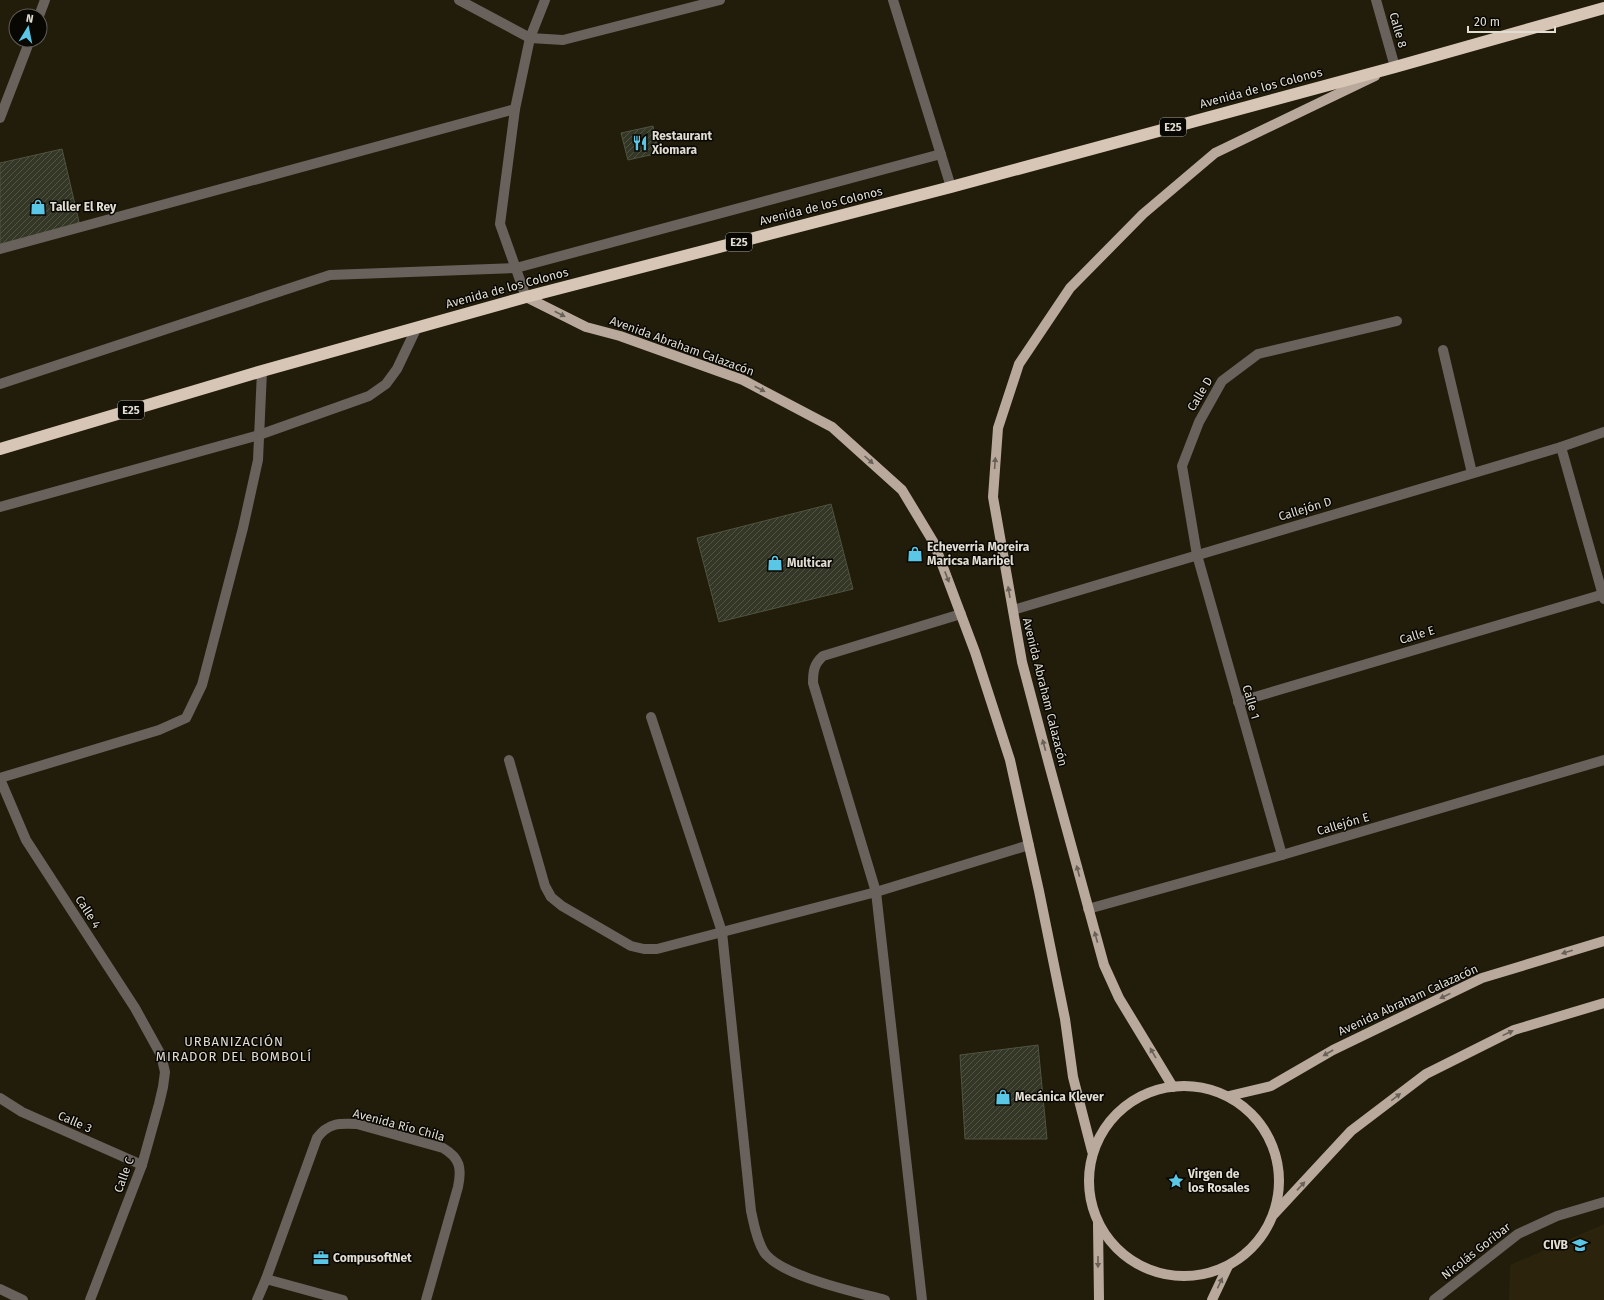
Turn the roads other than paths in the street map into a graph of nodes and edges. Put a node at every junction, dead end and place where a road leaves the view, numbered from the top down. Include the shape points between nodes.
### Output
1 (459, 0) edge
2 (545, 0) edge
3 (720, 0) edge
4 (893, 0) edge
5 (1376, 0) edge
6 (1604, 8) edge
7 (530, 38) junction
8 (27, 48) edge
9 (1395, 67) junction
10 (515, 109) junction
11 (0, 118) edge
12 (942, 154) junction
13 (951, 187) junction
14 (0, 249) edge
15 (516, 268) junction
16 (526, 297) junction
17 (1397, 321) dead end
18 (417, 327) junction
19 (1443, 350) dead end
20 (262, 370) junction
21 (0, 384) edge
22 (1604, 432) edge
23 (259, 435) junction
24 (1561, 447) junction
25 (0, 449) edge
26 (1472, 473) junction
27 (0, 507) edge
28 (1197, 555) junction
29 (1603, 596) edge
30 (1013, 610) junction
31 (961, 614) junction
32 (1238, 702) junction
33 (651, 717) dead end
34 (509, 760) dead end
35 (1604, 760) edge
36 (0, 778) edge
37 (1028, 845) junction
38 (1282, 855) junction
39 (876, 892) junction
40 (1088, 909) junction
41 (722, 932) junction
42 (1604, 941) edge
43 (1604, 1003) edge
44 (161, 1055) joint
45 (1173, 1087) junction
46 (1229, 1096) junction
47 (0, 1098) edge
48 (1092, 1151) junction
49 (142, 1165) junction
50 (1604, 1202) edge
51 (1274, 1214) junction
52 (1098, 1224) junction
53 (1228, 1266) junction
54 (266, 1279) junction
55 (0, 1289) edge
56 (23, 1300) edge
57 (90, 1300) edge
58 (257, 1300) edge
59 (343, 1300) edge
60 (426, 1300) edge
61 (885, 1300) edge
62 (922, 1300) edge
63 (1098, 1300) edge
64 (1212, 1300) edge
65 (1434, 1300) edge

1 - 7 street
2 - 7 street
3 - 7 street via 563,40
4 - 12 street
5 - 9 street, Calle 8
6 - 9 highway, Avenida de los Colonos / E25
7 - 10 street
8 - 11 street
9 - 13 highway, Avenida de los Colonos / E25
30 -> 9 main road, Avenida Abraham Calazacón via 993,497 998,428 1019,364 1070,288 1143,214 1215,153
10 - 14 street
10 - 15 street via 500,224
12 - 13 street
12 - 15 street
13 - 16 highway, Avenida de los Colonos / E25
15 - 16 street
15 - 21 street via 330,275
16 - 18 highway, Avenida de los Colonos / E25
16 -> 31 main road, Avenida Abraham Calazacón via 586,327 620,336 743,380 832,427 902,490 934,543
17 - 28 street, Calle D via 1258,354 1222,381 1199,422 1182,466
18 - 20 highway, Avenida de los Colonos / E25
18 - 23 street via 397,369 386,384 369,396
19 - 26 street
20 - 23 street
20 - 25 highway, Avenida de los Colonos / E25
22 - 24 street, Callejón D
23 - 27 street
23 - 36 street via 258,460 243,528 202,685 186,718 159,730
24 - 26 street, Callejón D
24 - 29 street
26 - 28 street, Callejón D
28 - 30 street, Callejón D
28 - 32 street, Calle 1
29 - 32 street, Calle E
40 -> 30 main road, Avenida Abraham Calazacón via 1022,662
31 - 37 main road, Avenida Abraham Calazacón via 1010,760
31 - 39 street via 823,656 816,662 813,683
32 - 38 street, Calle 1
33 - 41 street
34 - 41 street via 545,886 551,897 562,906 631,946 644,949 657,949
35 - 38 street, Callejón E
36 - 44 street, Calle 4 via 26,840 135,1008
37 - 39 street
37 - 48 main road, Avenida Abraham Calazacón via 1066,1019 1073,1077
38 - 40 street, Callejón E
39 - 41 street
39 - 62 street
45 -> 40 main road, Avenida Abraham Calazacón via 1116,991 1104,965
41 - 61 street via 751,1210 757,1239 764,1252 775,1263 802,1276
42 -> 46 main road, Avenida Abraham Calazacón via 1482,978 1333,1050 1271,1086
51 -> 43 main road via 1351,1131 1426,1074 1514,1030
44 - 49 street, Calle C via 163,1087
45 - 46 main road via 1198,1086
45 - 48 main road via 1163,1087 1129,1102 1111,1118
46 - 51 main road via 1245,1107 1267,1132 1277,1155 1280,1185
47 - 49 street, Calle 3 via 22,1112
48 - 52 main road via 1088,1189
49 - 57 street, Calle C
50 - 65 street, Nicolás Goríbar via 1557,1216 1518,1234
51 - 53 main road via 1252,1248
52 - 53 main road via 1120,1253 1136,1264 1165,1275 1199,1275
52 -> 63 main road
64 -> 53 main road
54 - 58 street, Avenida Río Chila
54 - 59 street
54 - 60 street, Avenida Río Chila via 317,1138 324,1129 333,1125 357,1124 443,1148 459,1163 458,1187
55 - 56 street

